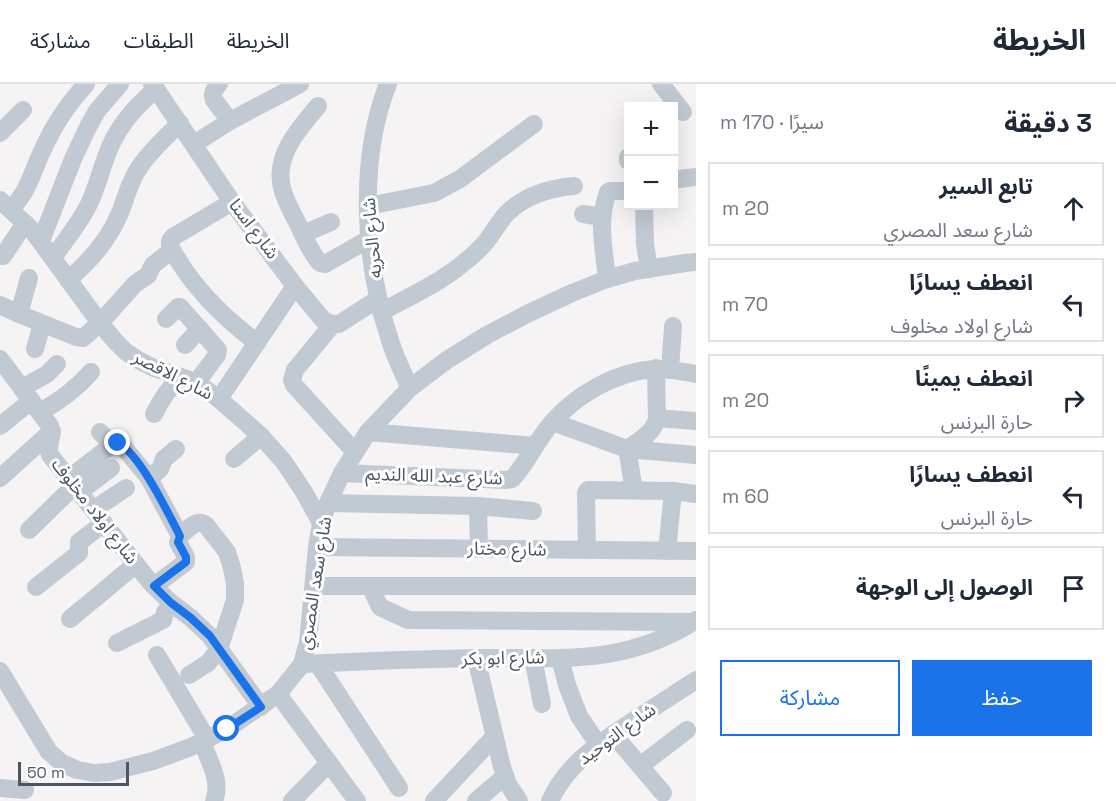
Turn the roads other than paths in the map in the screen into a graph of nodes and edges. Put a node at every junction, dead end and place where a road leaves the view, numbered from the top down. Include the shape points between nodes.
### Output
1 (86, 84) edge
2 (120, 84) edge
3 (219, 84) edge
4 (300, 84) edge
5 (388, 84) edge
6 (661, 84) edge
7 (154, 86) edge
8 (318, 106) dead end
9 (22, 110) dead end
10 (684, 111) edge
11 (230, 121) junction
12 (180, 123) junction
13 (534, 124) dead end
14 (0, 133) edge
15 (194, 144) junction
16 (574, 186) dead end
17 (624, 191) edge
18 (232, 202) junction
19 (5, 205) edge
20 (368, 206) junction
21 (644, 210) edge
22 (583, 214) dead end
23 (602, 217) junction
24 (331, 222) dead end
25 (25, 223) junction
26 (303, 234) junction
27 (369, 239) junction
28 (41, 241) junction
29 (172, 250) junction
30 (3, 256) dead end
31 (53, 258) junction
32 (696, 262) edge
33 (650, 269) junction
34 (29, 278) dead end
35 (607, 279) junction
36 (68, 280) junction
37 (296, 286) junction
38 (0, 305) edge
39 (380, 305) junction
40 (19, 314) junction
41 (166, 319) dead end
42 (100, 323) junction
43 (42, 324) junction
44 (333, 324) junction
45 (673, 326) dead end
46 (200, 329) junction
47 (257, 343) junction
48 (185, 345) dead end
49 (35, 349) dead end
50 (0, 359) edge
51 (57, 364) dead end
52 (663, 369) junction
53 (91, 372) dead end
54 (696, 374) edge
55 (188, 380) junction
56 (410, 388) junction
57 (219, 399) junction
58 (31, 400) junction
59 (154, 414) dead end
60 (657, 418) junction
61 (696, 421) edge
62 (553, 422) junction
63 (0, 426) edge
64 (52, 431) junction
65 (368, 432) junction
66 (261, 436) junction
67 (535, 446) junction
68 (176, 449) dead end
69 (627, 449) junction
70 (354, 451) junction
71 (696, 455) edge
72 (234, 459) dead end
73 (111, 468) dead end
74 (342, 473) junction
75 (0, 478) edge
76 (149, 478) junction
77 (74, 485) junction
78 (126, 488) dead end
79 (633, 490) junction
80 (672, 490) junction
81 (696, 494) edge
82 (328, 503) junction
83 (478, 506) junction
84 (533, 511) dead end
85 (98, 517) junction
86 (321, 523) junction
87 (29, 530) dead end
88 (180, 536) junction
89 (317, 547) junction
90 (478, 549) junction
91 (588, 550) junction
92 (667, 551) junction
93 (696, 551) edge
94 (136, 564) junction
95 (154, 586) junction
96 (314, 586) junction
97 (370, 586) junction
98 (696, 586) edge
99 (36, 587) dead end
100 (174, 605) junction
101 (70, 620) dead end
102 (694, 621) edge
103 (117, 643) dead end
104 (219, 649) junction
105 (156, 655) dead end
106 (476, 658) junction
107 (533, 658) junction
108 (560, 658) junction
109 (310, 664) junction
110 (0, 671) edge
111 (189, 675) dead end
112 (696, 680) edge
113 (278, 694) junction
114 (542, 704) dead end
115 (261, 707) junction
116 (687, 730) dead end
117 (494, 737) junction
118 (606, 739) junction
119 (204, 741) junction
120 (329, 763) junction
121 (640, 766) junction
122 (505, 776) junction
123 (0, 788) edge
124 (399, 788) dead end
125 (25, 790) dead end
126 (663, 793) dead end
127 (348, 797) edge
128 (214, 801) edge
129 (292, 801) edge
130 (434, 801) edge
131 (476, 801) edge
132 (519, 801) edge
133 (550, 801) edge

1 - 19 street via 59,119 21,197
2 - 28 street via 88,127
3 - 11 street via 213,97
4 - 11 street
5 - 20 street, شارع الحريه via 368,166
6 - 10 street
7 - 12 street, شارع اسنا
7 - 31 street via 122,124 88,207
8 - 26 street via 294,136 280,169 281,187
9 - 14 street
11 - 15 street
12 - 15 street, شارع اسنا
12 - 36 street via 140,166 111,231 92,258
13 - 20 street via 449,186 434,193
15 - 18 street, شارع اسنا
16 - 39 street via 556,187 522,201 459,267
17 - 23 street via 608,192
18 - 29 street via 173,237
18 - 37 street, شارع اسنا
19 - 25 street, شارع الاقصر
20 - 27 street, شارع الحريه
21 - 33 street
22 - 23 street
23 - 35 street
24 - 26 street
25 - 28 street, شارع الاقصر
25 - 30 street
26 - 27 street via 322,264
27 - 39 street, شارع الحريه
28 - 31 street, شارع الاقصر
29 - 42 street via 152,266 148,275
29 - 47 street via 209,302
31 - 36 street, شارع الاقصر
32 - 33 street, شارع سعد المصري
33 - 35 street, شارع سعد المصري
34 - 40 street
35 - 56 street, شارع سعد المصري via 529,312 487,335
36 - 42 street, شارع الاقصر
37 - 44 street, شارع اسنا via 324,321
37 - 47 street
38 - 40 street
39 - 44 street
39 - 56 street, شارع الحريه
40 - 43 street
41 - 46 street via 180,307
42 - 43 street via 79,338
42 - 55 street, شارع الاقصر via 126,352
43 - 49 street
44 - 70 street via 295,370 292,380
45 - 52 street
46 - 48 street
46 - 55 street via 218,353
47 - 57 street
50 - 58 street, شارع اولاد مخلوف
51 - 58 street via 41,378
52 - 54 street, شارع عبد الله النديم
52 - 60 street
52 - 62 street, شارع عبد الله النديم via 608,381 586,393
53 - 58 street via 59,402
55 - 57 street, شارع الاقصر
55 - 59 street via 169,388
56 - 65 street, شارع سعد المصري
57 - 66 street, شارع الاقصر
58 - 63 street
58 - 64 street, شارع اولاد مخلوف
60 - 61 street
60 - 69 street via 653,430
62 - 67 street, شارع عبد الله النديم
62 - 69 street
64 - 75 street
64 - 77 street, شارع اولاد مخلوف via 50,455
65 - 67 street
65 - 70 street, شارع سعد المصري
66 - 72 street
66 - 86 street, شارع الاقصر via 298,482
67 - 74 street, شارع عبد الله النديم via 513,479
68 - 76 street
69 - 71 street
69 - 79 street
70 - 74 street, شارع سعد المصري
73 - 77 street
74 - 82 street, شارع سعد المصري
76 - 77 street via 121,444 106,438
76 - 88 street
77 - 85 street, شارع اولاد مخلوف
77 - 87 street
78 - 85 street
79 - 80 street
79 - 91 street via 586,493
80 - 81 street
80 - 92 street
82 - 83 street
82 - 86 street, شارع سعد المصري
83 - 84 street
83 - 90 street
85 - 94 street, شارع اولاد مخلوف
85 - 99 street via 79,542 78,553
86 - 89 street, شارع سعد المصري
88 - 95 street via 178,542 186,562
88 - 104 street via 196,523 203,523 226,552 232,568 235,600
89 - 90 street, شارع مختار
89 - 96 street, شارع سعد المصري
90 - 91 street, شارع مختار
91 - 92 street, شارع مختار
92 - 93 street, شارع مختار
94 - 95 street, شارع اولاد مخلوف
94 - 101 street
95 - 100 street, شارع اولاد مخلوف
96 - 97 street
96 - 109 street, شارع سعد المصري via 308,642
97 - 98 street
97 - 102 street via 380,608 408,620
100 - 103 street via 165,612 163,620
100 - 104 street, شارع اولاد مخلوف via 210,636
102 - 108 street, شارع ابو بكر via 654,642 623,652
104 - 111 street via 208,663
104 - 115 street, شارع اولاد مخلوف
105 - 119 street
106 - 107 street, شارع ابو بكر
106 - 109 street, شارع ابو بكر
106 - 117 street
107 - 108 street, شارع ابو بكر
107 - 114 street
108 - 118 street via 579,716
109 - 113 street, شارع سعد المصري
109 - 124 street
110 - 119 street, شارع سعد المصري via 49,752 77,770 110,772 153,761
112 - 118 street, شارع التوحيد
113 - 115 street, شارع سعد المصري
113 - 120 street
115 - 119 street, شارع سعد المصري
116 - 121 street
117 - 122 street
117 - 130 street
118 - 121 street
118 - 133 street, شارع التوحيد via 567,772
119 - 128 street via 217,785
120 - 127 street
120 - 129 street
121 - 126 street
122 - 131 street
122 - 132 street
123 - 125 street

